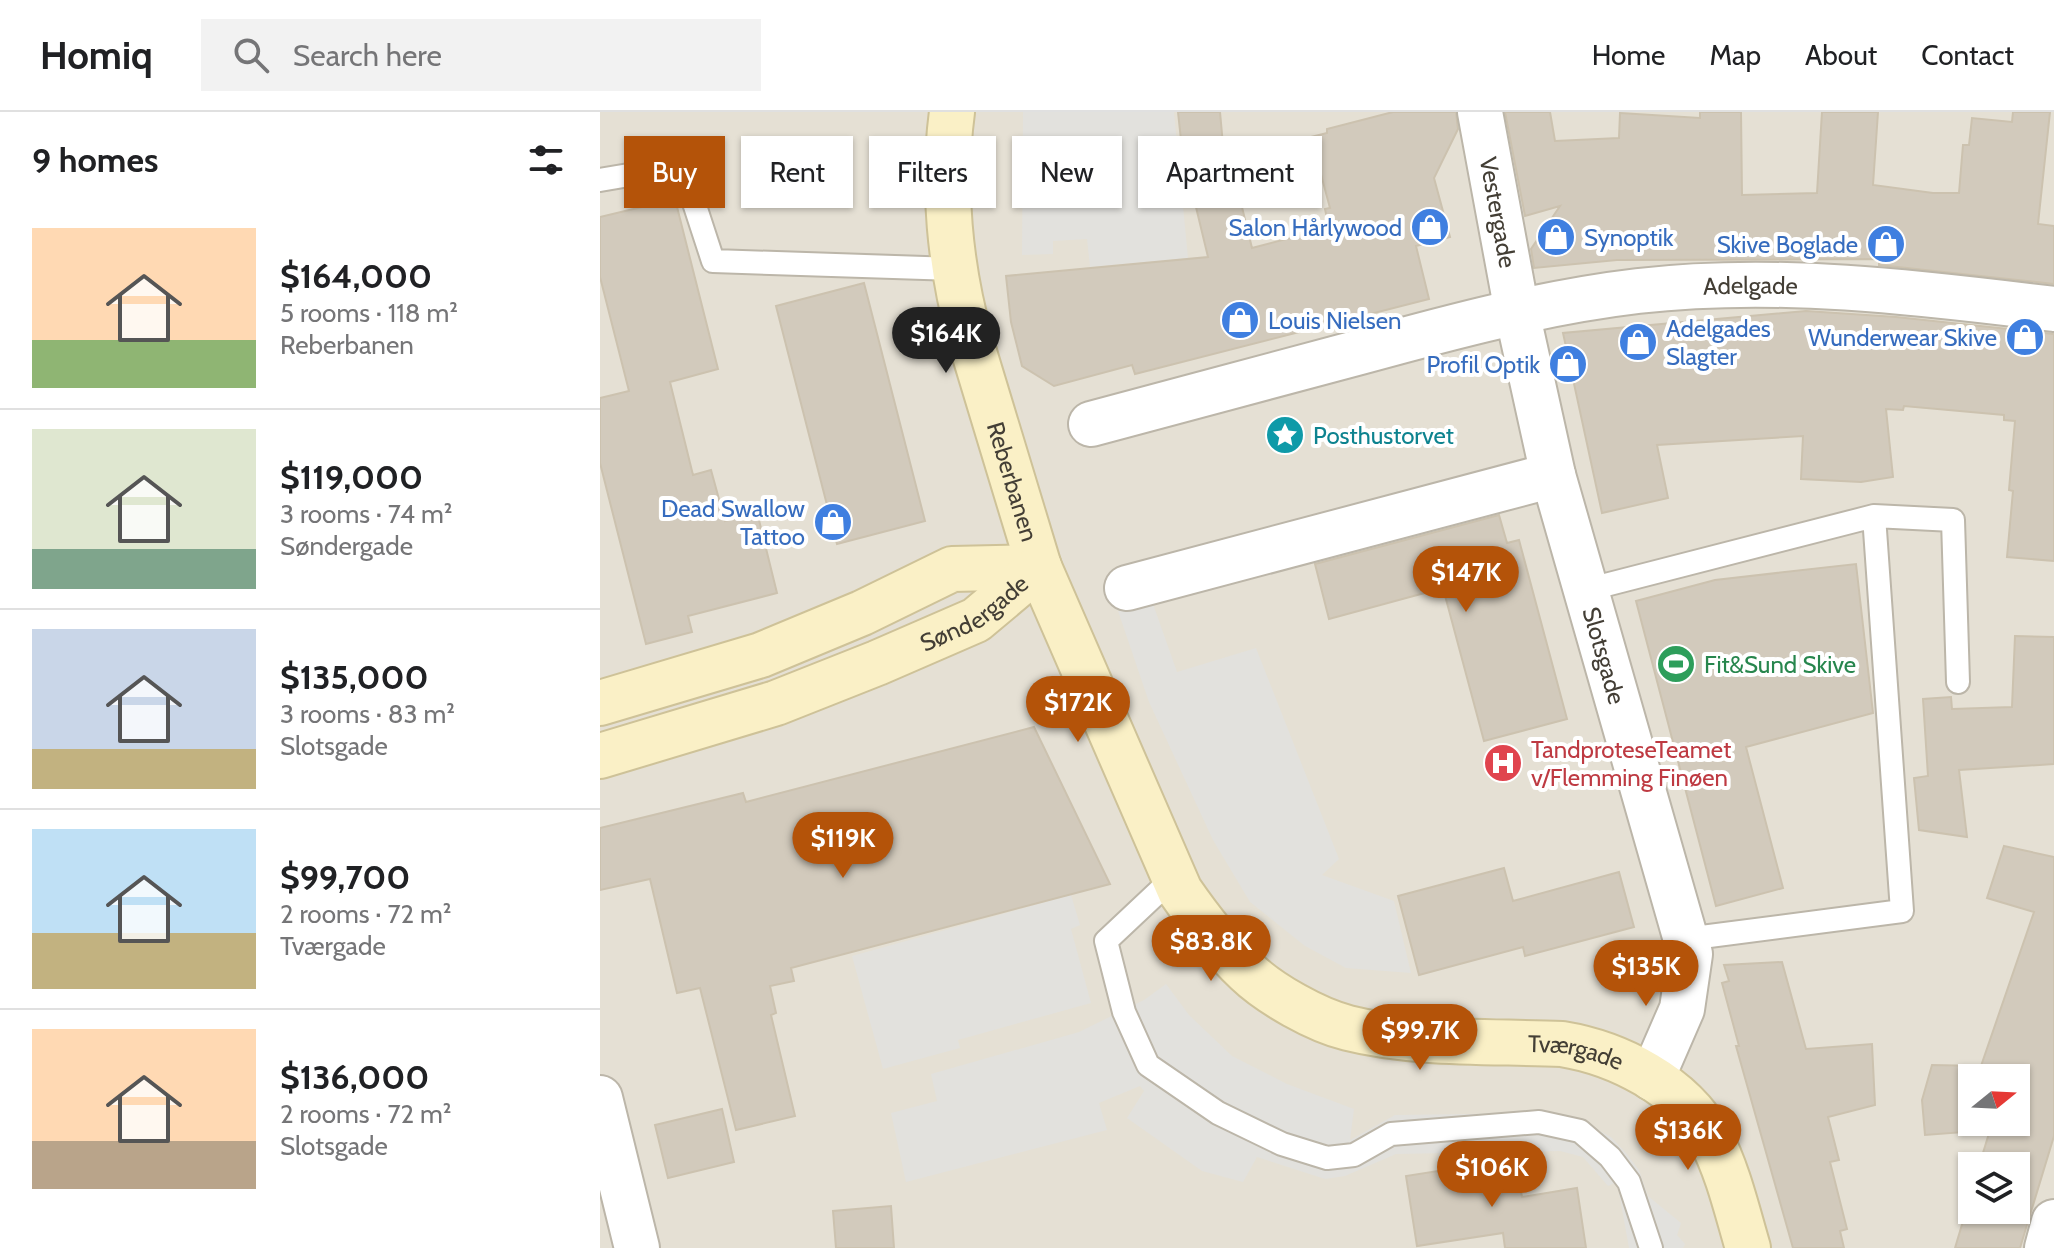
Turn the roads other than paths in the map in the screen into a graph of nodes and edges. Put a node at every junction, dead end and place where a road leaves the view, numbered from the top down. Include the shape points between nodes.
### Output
1 (952, 112) edge
2 (1480, 112) edge
3 (600, 180) edge
4 (955, 269) junction
5 (2054, 309) edge
6 (1517, 312) junction
7 (1091, 424) dead end
8 (1553, 475) junction
9 (1874, 516) junction
10 (1039, 567) junction
11 (1127, 588) dead end
12 (1586, 590) junction
13 (1958, 682) dead end
14 (600, 703) edge
15 (600, 756) edge
16 (1173, 878) junction
17 (1686, 939) junction
18 (1652, 1078) junction
19 (600, 1098) edge
20 (2054, 1222) edge
21 (637, 1248) edge
22 (1651, 1248) edge
23 (1748, 1248) edge
24 (2047, 1248) edge

1 - 4 street, Reberbanen via 948,167
2 - 6 street, Vestergade
3 - 4 lane via 682,166 713,261
4 - 10 street, Reberbanen via 970,339
5 - 6 street, Adelgade via 1828,286 1737,286 1638,291
6 - 7 street, Adelgade
6 - 8 street, Slotsgade
8 - 11 street
8 - 12 street, Slotsgade
9 - 12 lane
9 - 13 lane via 1953,520
9 - 17 lane via 1902,911
10 - 14 street, Søndergade via 952,569 761,655
10 - 15 street, Søndergade via 976,620 877,663 776,703
10 - 16 street, Tværgade
12 - 17 street, Slotsgade
16 - 18 street, Tværgade via 1209,932 1248,973 1275,993 1345,1028 1382,1035 1584,1047
16 - 22 lane via 1106,941 1124,1012 1148,1065 1218,1113 1282,1144 1327,1158 1354,1155 1391,1134 1539,1122 1580,1131 1629,1182
17 - 18 street, Slotsgade via 1690,954 1682,1009
18 - 23 street via 1688,1108 1709,1136
19 - 21 street
20 - 24 street

